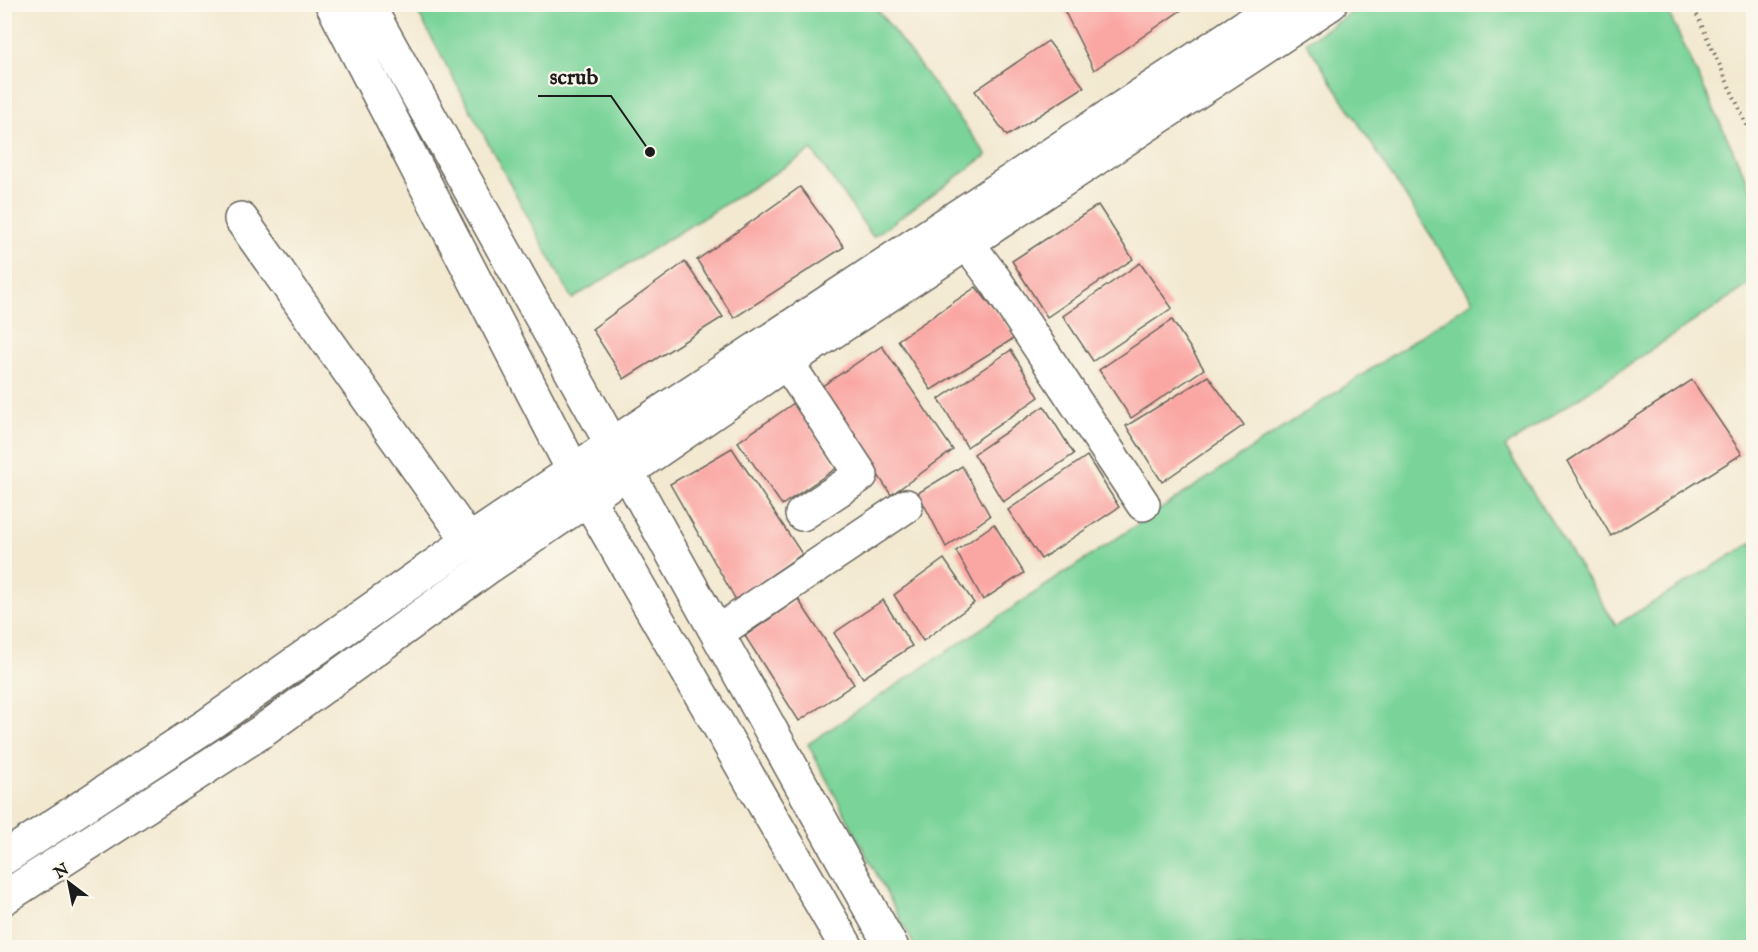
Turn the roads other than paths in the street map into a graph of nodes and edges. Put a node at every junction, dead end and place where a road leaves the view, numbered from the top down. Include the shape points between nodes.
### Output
1 (332, 4) edge
2 (367, 4) edge
3 (1330, 4) edge
4 (1283, 13) edge
5 (998, 207) junction
6 (241, 219) dead end
7 (968, 244) junction
8 (779, 351) junction
9 (620, 458) junction
10 (581, 485) junction
11 (1143, 504) dead end
12 (906, 506) dead end
13 (802, 514) dead end
14 (469, 541) junction
15 (718, 632) junction
16 (209, 724) junction
17 (228, 754) junction
18 (146, 764) junction
19 (168, 794) junction
20 (4, 858) edge
21 (4, 898) edge
22 (847, 948) edge
23 (892, 948) edge

1 - 10 street
2 - 9 street
3 - 4 street
4 - 5 street
5 - 7 street
5 - 8 street
6 - 14 street
7 - 8 street
7 - 11 street
8 - 9 street
8 - 13 street via 861,476
9 - 10 street
9 - 15 street
10 - 14 street
10 - 17 street
10 - 22 street
12 - 15 street
14 - 16 street
15 - 23 street
16 - 17 street
16 - 18 street
17 - 19 street
18 - 19 street
18 - 20 street
19 - 21 street

